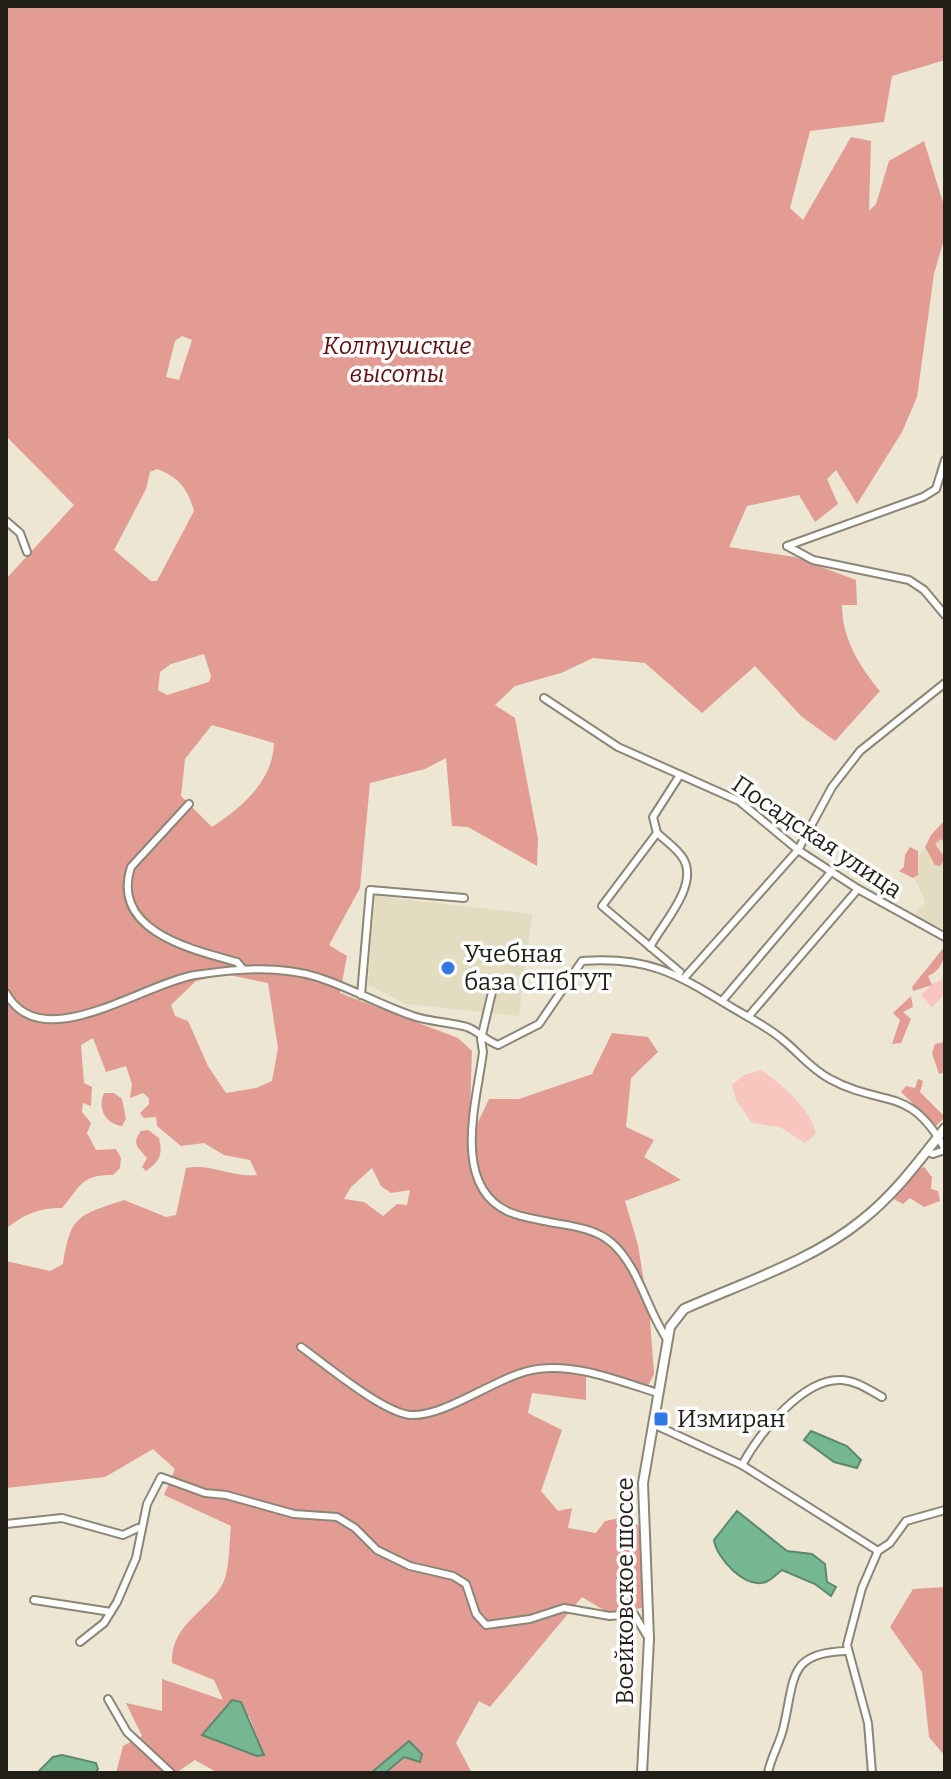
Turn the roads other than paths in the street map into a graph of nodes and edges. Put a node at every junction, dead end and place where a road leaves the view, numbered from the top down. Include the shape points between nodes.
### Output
1 (945, 460) edge
2 (6, 521) edge
3 (27, 552) dead end
4 (945, 615) edge
5 (945, 683) edge
6 (544, 698) dead end
7 (680, 775) junction
8 (189, 804) dead end
9 (657, 833) junction
10 (798, 850) junction
11 (832, 871) junction
12 (858, 889) junction
13 (464, 898) dead end
14 (945, 937) edge
15 (650, 947) junction
16 (242, 968) junction
17 (685, 977) junction
18 (493, 988) dead end
19 (6, 993) edge
20 (361, 995) junction
21 (722, 1001) junction
22 (748, 1017) junction
23 (481, 1039) junction
24 (942, 1132) edge
25 (945, 1150) edge
26 (928, 1152) junction
27 (667, 1339) junction
28 (301, 1347) dead end
29 (658, 1393) junction
30 (882, 1397) dead end
31 (653, 1424) junction
32 (742, 1465) junction
33 (945, 1510) edge
34 (6, 1524) edge
35 (140, 1525) junction
36 (878, 1551) junction
37 (34, 1600) dead end
38 (111, 1612) junction
39 (649, 1639) junction
40 (80, 1642) dead end
41 (848, 1651) junction
42 (108, 1699) dead end
43 (171, 1773) edge
44 (642, 1773) edge
45 (768, 1773) edge
46 (872, 1773) edge

1 - 4 street via 936,489 923,497 787,546 813,560 909,580
2 - 3 street via 20,533
5 - 10 street via 860,751 832,787
6 - 7 street, Посадская улица via 618,747
7 - 9 street via 653,817
7 - 10 street, Посадская улица via 739,801
8 - 16 street via 131,867 132,900 150,930
9 - 15 street via 683,857 688,870 681,896
9 - 15 street via 602,906
10 - 11 street, Посадская улица
10 - 17 street
11 - 12 street, Посадская улица
11 - 21 street
12 - 14 street, Посадская улица
12 - 22 street
13 - 20 street via 370,890
15 - 17 street
16 - 19 street via 193,975 52,1020 18,1010
16 - 20 street via 315,977
17 - 21 street
17 - 23 street via 641,965 582,961 539,1024 498,1045
18 - 23 street
20 - 23 street via 413,1016 467,1028
21 - 22 street
22 - 24 street via 829,1078 905,1103
23 - 27 street via 471,1153 481,1185 508,1211 594,1231 610,1241 628,1263
24 - 25 street
24 - 26 street, Воейковское шоссе
25 - 26 street
26 - 27 street, Воейковское шоссе via 861,1221 829,1243 684,1309
27 - 29 street, Воейковское шоссе
28 - 29 street via 374,1399 410,1415 451,1405 537,1368 571,1369
29 - 31 street, Воейковское шоссе
30 - 32 street via 853,1381 825,1381 760,1433
31 - 32 street
31 - 39 street, Воейковское шоссе via 643,1483
32 - 36 street
33 - 36 street via 906,1521
34 - 35 street via 62,1518 123,1535
35 - 38 street via 136,1558
35 - 39 street via 161,1477 294,1514 337,1517 377,1550 466,1584 476,1614 486,1625 581,1609 610,1616 634,1614
36 - 41 street via 862,1588
37 - 38 street
38 - 40 street
39 - 44 street, Воейковское шоссе
41 - 45 street via 818,1652 800,1667 790,1683 785,1723
41 - 46 street via 868,1723
42 - 43 street via 127,1732

